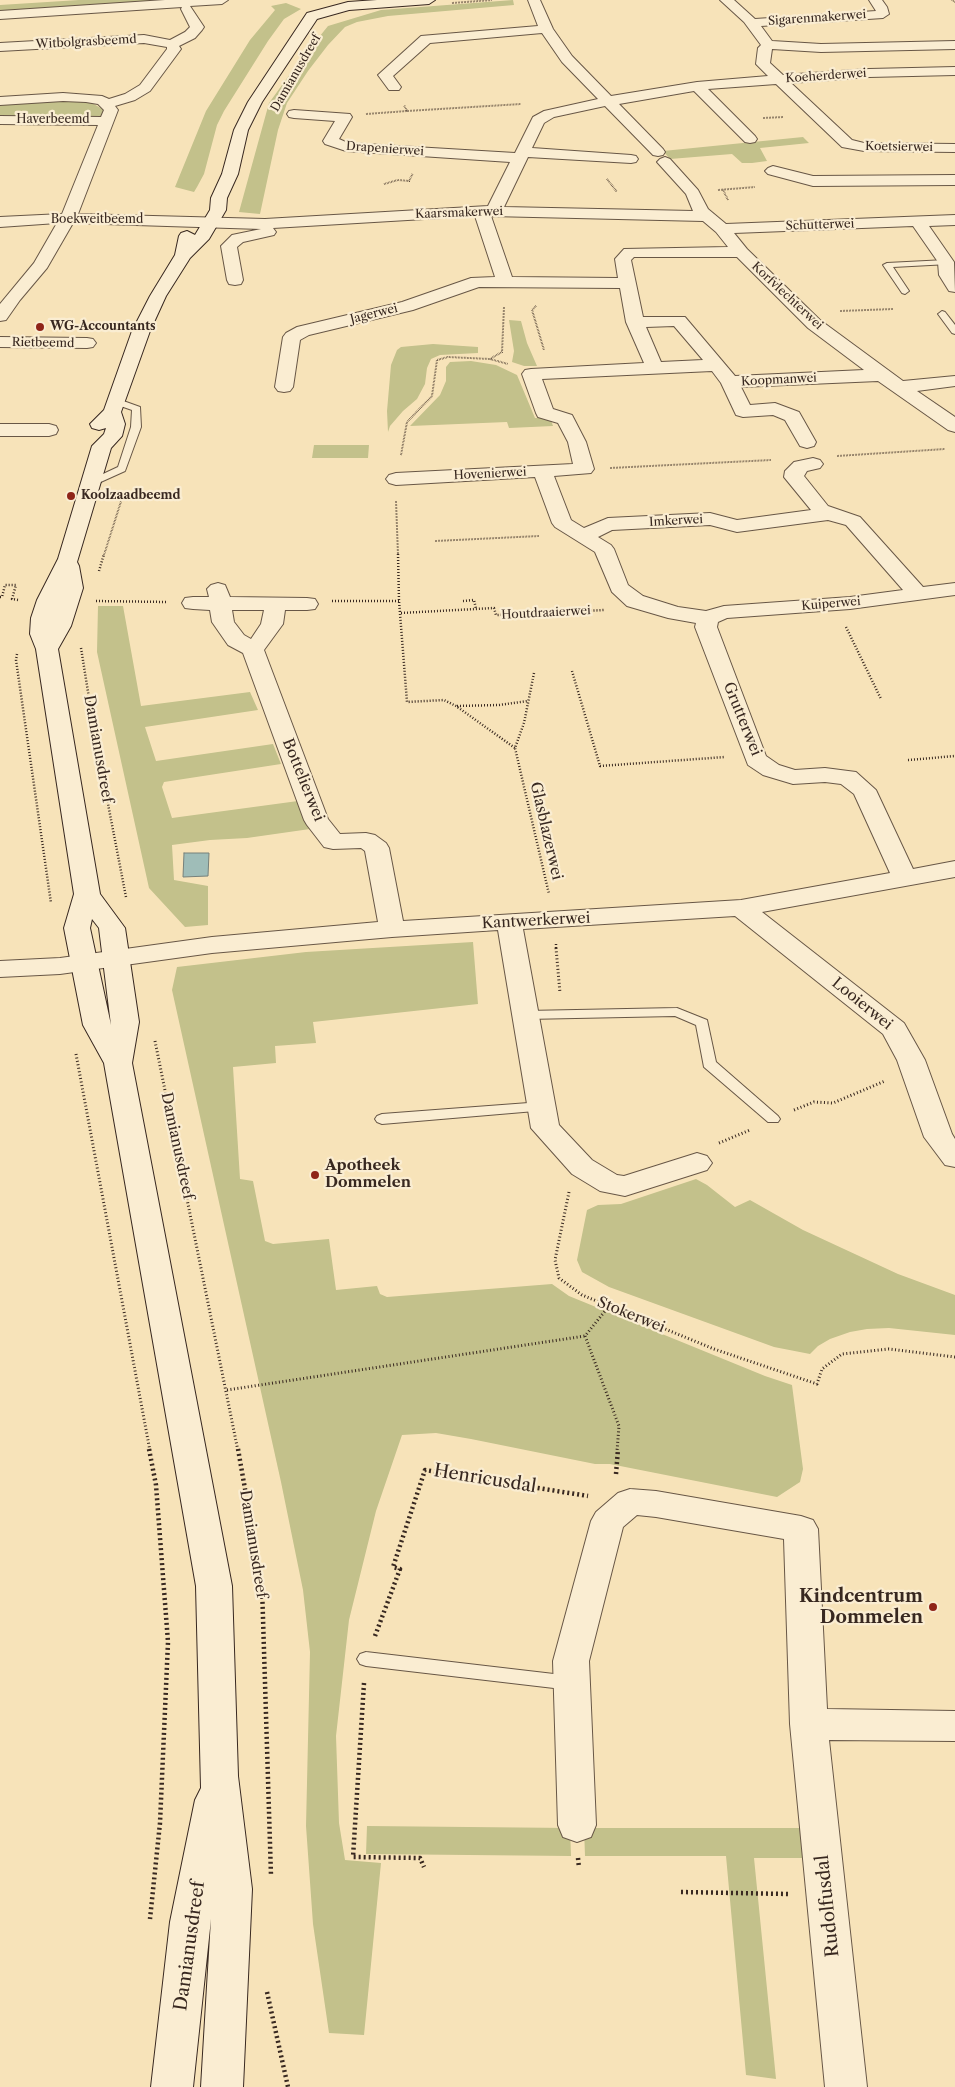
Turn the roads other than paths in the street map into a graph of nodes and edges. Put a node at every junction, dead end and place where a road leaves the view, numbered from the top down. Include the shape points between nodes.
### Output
1 (222, 0) edge
2 (429, 0) edge
3 (534, 0) edge
4 (726, 0) edge
5 (875, 0) edge
6 (187, 9) dead end
7 (0, 14) edge
8 (751, 22) junction
9 (546, 29) junction
10 (172, 44) junction
11 (768, 45) junction
12 (955, 45) edge
13 (930, 46) junction
14 (0, 47) edge
15 (950, 71) edge
16 (779, 79) junction
17 (697, 86) junction
18 (394, 87) road end
19 (0, 101) edge
20 (609, 101) junction
21 (107, 104) junction
22 (294, 114) dead end
23 (0, 120) edge
24 (107, 121) junction
25 (750, 139) dead end
26 (955, 148) edge
27 (522, 155) junction
28 (631, 159) dead end
29 (773, 172) dead end
30 (955, 180) edge
31 (219, 198) junction
32 (832, 208) dead end
33 (488, 211) junction
34 (707, 216) junction
35 (68, 218) junction
36 (955, 220) edge
37 (0, 222) edge
38 (194, 222) junction
39 (211, 222) junction
40 (918, 222) junction
41 (279, 223) junction
42 (843, 224) junction
43 (722, 229) junction
44 (741, 252) junction
45 (183, 254) junction
46 (946, 262) junction
47 (234, 280) dead end
48 (505, 282) junction
49 (627, 283) junction
50 (955, 287) edge
51 (904, 291) dead end
52 (7, 296) edge
53 (942, 314) dead end
54 (0, 316) edge
55 (635, 322) junction
56 (955, 331) edge
57 (0, 342) edge
58 (87, 343) dead end
59 (716, 365) junction
60 (655, 368) junction
61 (882, 375) junction
62 (955, 381) edge
63 (730, 382) junction
64 (284, 387) dead end
65 (901, 387) junction
66 (113, 406) junction
67 (955, 426) edge
68 (0, 430) edge
69 (49, 430) dead end
70 (807, 442) dead end
71 (813, 464) dead end
72 (543, 472) junction
73 (396, 479) road end
74 (91, 483) junction
75 (829, 514) junction
76 (583, 535) junction
77 (918, 594) junction
78 (951, 595) edge
79 (219, 596) junction
80 (193, 602) road end
81 (276, 604) junction
82 (307, 604) road end
83 (708, 618) junction
84 (253, 650) junction
85 (955, 869) edge
86 (905, 878) junction
87 (87, 894) junction
88 (741, 908) junction
89 (509, 922) junction
90 (392, 930) junction
91 (126, 957) junction
92 (84, 962) junction
93 (0, 969) edge
94 (526, 1016) junction
95 (118, 1063) junction
96 (542, 1107) junction
97 (382, 1119) dead end
98 (773, 1120) road end
99 (955, 1158) edge
100 (697, 1163) road end
101 (366, 1660) road end
102 (571, 1683) junction
103 (810, 1724) junction
104 (955, 1726) edge
105 (219, 1776) junction
106 (577, 1825) dead end
107 (172, 2087) edge
108 (222, 2087) edge
109 (846, 2087) edge

1 - 7 street
2 - 31 street, Damianusdreef via 365,6 307,25 301,30 241,130 230,174
3 - 9 street, Korfvlechterwei
4 - 8 street
5 - 8 street, Sigarenmakerwei via 883,14
6 - 10 street via 198,27
8 - 11 street
9 - 18 street via 426,39 385,75
9 - 20 street, Korfvlechterwei via 567,59
10 - 14 street, Witbolgrasbeemd via 144,39
10 - 21 street via 174,49 145,88
11 - 13 street via 820,48
11 - 16 street, Koetsierwei via 763,64
12 - 13 street
13 - 15 street
15 - 16 street, Koeherderwei
16 - 17 street, Koeherderwei
16 - 26 street, Koetsierwei via 847,144
17 - 20 street, Koeherderwei
17 - 25 street
19 - 21 street via 63,97 102,100
20 - 27 street, Koeherderwei via 561,110 538,120
20 - 34 street, Korfvlechterwei via 693,192 701,211
21 - 24 street via 111,110
22 - 27 street, Drapenierwei via 346,117 330,141 339,145
23 - 24 street, Haverbeemd
24 - 35 street
27 - 28 street
27 - 33 street, Koeherderwei
29 - 30 street via 817,186
31 - 38 street, Damianusdreef via 202,209
31 - 39 street, Damianusdreef via 218,210
32 - 42 street
33 - 34 street, Kaarsmakerwei
33 - 41 street, Kaarsmakerwei
33 - 48 street
34 - 43 street, Korfvlechterwei
35 - 37 street, Boekweitbeemd
35 - 38 street, Boekweitbeemd
35 - 52 street via 41,265
36 - 40 street, Schutterwei
38 - 39 street, Boekweitbeemd
38 - 45 street, Damianusdreef
39 - 41 street, Kaarsmakerwei
39 - 45 street, Damianusdreef via 203,236
40 - 42 street, Schutterwei
40 - 46 street
41 - 47 street via 276,230 238,238 229,246
42 - 43 street, Schutterwei
43 - 44 street, Korfvlechterwei
44 - 49 street via 630,252 623,259
44 - 61 street, Korfvlechterwei via 814,324
45 - 66 street, Damianusdreef via 141,331
46 - 50 street via 946,275
46 - 51 lane via 887,265
48 - 49 street
48 - 64 street, Jagerwei via 477,282 407,306 303,331 292,337
49 - 55 street
52 - 54 street
53 - 56 lane
55 - 59 street via 679,320
55 - 60 street
57 - 58 street, Rietbeemd
59 - 60 street
59 - 63 street
60 - 72 street, Hovenierwei via 531,374 546,413 564,419 577,442 584,469
61 - 63 street, Koopmanwei
61 - 65 street, Korfvlechterwei
62 - 65 street
63 - 70 street, Koopmanwei via 743,411 776,409 792,416
65 - 67 street, Korfvlechterwei
66 - 74 street, Damianusdreef via 116,424 113,436 102,446
66 - 74 lane via 137,409 136,428 122,469
68 - 69 street
71 - 75 street, Imkerwei via 801,466 794,477 821,510
72 - 73 street, Hovenierwei
72 - 76 street via 562,523
74 - 87 street, Damianusdreef via 68,559 72,588 60,626 47,649
75 - 76 street, Imkerwei via 737,526 710,519 608,524
75 - 77 street, Imkerwei via 853,521
76 - 83 street via 604,549 619,588 634,600 676,613
77 - 78 street, Kuiperwei
77 - 83 street, Kuiperwei via 724,612
79 - 80 street
79 - 81 street
79 - 84 street via 224,622 236,640
81 - 82 street
81 - 84 street via 272,624
83 - 86 street, Grutterwei via 706,626 756,760 771,770 792,777 848,777 864,790
84 - 90 street, Bottelierwei via 316,820 333,842 366,840 378,848
85 - 86 street, Kantwerkerwei
86 - 88 street, Kantwerkerwei
87 - 91 street, Damianusdreef via 112,928
87 - 92 street, Damianusdreef via 77,928
88 - 89 street, Kantwerkerwei
88 - 99 street, Looierwei via 894,1029 911,1060 938,1137
89 - 90 street, Kantwerkerwei
89 - 94 street
90 - 91 street, Kantwerkerwei via 212,945
91 - 92 street, Kantwerkerwei
91 - 95 street, Damianusdreef via 125,1022
92 - 93 street, Kantwerkerwei
92 - 95 street, Damianusdreef via 97,1025
94 - 96 street
94 - 98 lane via 677,1012 702,1023 708,1064
95 - 105 street, Damianusdreef via 214,1586
96 - 97 lane
96 - 100 street via 545,1128 582,1167 610,1184 626,1186
101 - 102 lane
102 - 103 street, Rudolfusdal via 571,1661 608,1521 622,1501 656,1504 801,1529
102 - 106 street
103 - 104 street
103 - 109 street, Rudolfusdal
105 - 107 street, Damianusdreef via 190,1922
105 - 108 street, Damianusdreef via 232,1889

